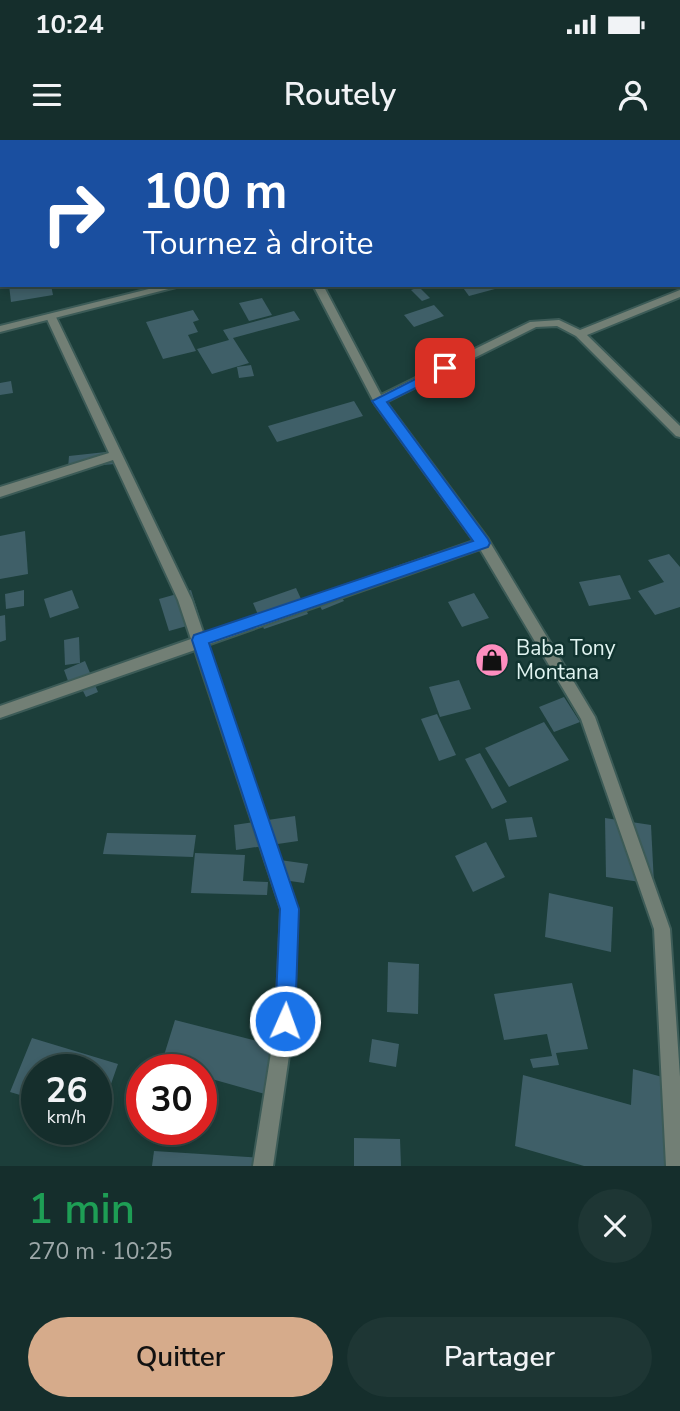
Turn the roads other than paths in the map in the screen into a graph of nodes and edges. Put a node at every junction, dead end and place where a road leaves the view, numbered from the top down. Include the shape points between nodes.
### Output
1 (170, 287) edge
2 (319, 287) edge
3 (680, 293) edge
4 (51, 317) junction
5 (0, 329) edge
6 (580, 334) junction
7 (379, 401) junction
8 (680, 433) edge
9 (116, 455) junction
10 (0, 492) edge
11 (483, 543) junction
12 (200, 640) junction
13 (0, 712) edge
14 (263, 1166) edge
15 (676, 1166) edge

1 - 4 street
2 - 7 street
3 - 6 street
4 - 5 street
4 - 9 street
6 - 7 street via 559,323 534,324
6 - 8 street
7 - 11 street
9 - 10 street
9 - 12 street
11 - 12 street
11 - 15 street via 588,716 662,929
12 - 13 street
12 - 14 street via 289,909 285,1021

